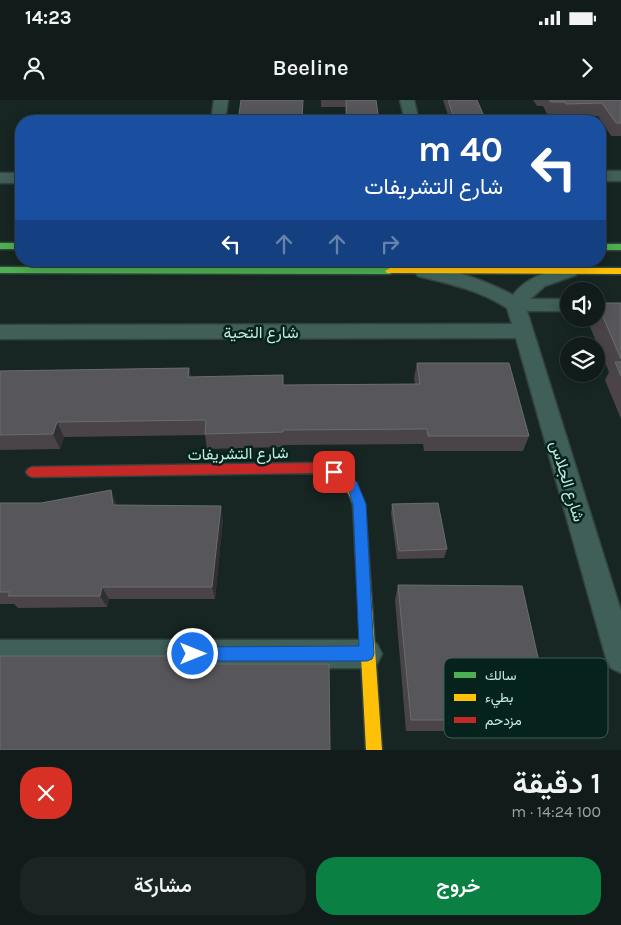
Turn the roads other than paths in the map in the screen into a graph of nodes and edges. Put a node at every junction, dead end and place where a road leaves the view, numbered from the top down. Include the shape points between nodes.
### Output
1 (221, 100) edge
2 (407, 100) edge
3 (219, 115) edge
4 (411, 115) edge
5 (606, 176) edge
6 (621, 176) edge
7 (0, 178) edge
8 (15, 178) edge
9 (0, 246) edge
10 (15, 246) edge
11 (606, 247) edge
12 (621, 247) edge
13 (0, 270) edge
14 (419, 270) junction
15 (570, 271) junction
16 (621, 271) edge
17 (516, 305) junction
18 (560, 305) edge
19 (523, 331) junction
20 (0, 332) edge
21 (32, 472) dead end
22 (0, 654) edge
23 (367, 654) junction
24 (621, 658) edge
25 (374, 750) edge

1 - 3 street
2 - 4 street
5 - 6 street
7 - 8 street
9 - 10 main road
11 - 12 main road
13 - 14 main road
14 - 15 main road
14 - 17 street via 466,280
15 - 16 main road
15 - 17 street via 536,283
17 - 18 street
17 - 19 street, شارع الجلاس
19 - 20 street, شارع التحية
19 - 24 street, شارع الجلاس
21 - 23 main road, شارع التشريفات via 312,468 341,475 353,485 359,504
22 - 23 street
23 - 25 main road, شارع التشريفات

